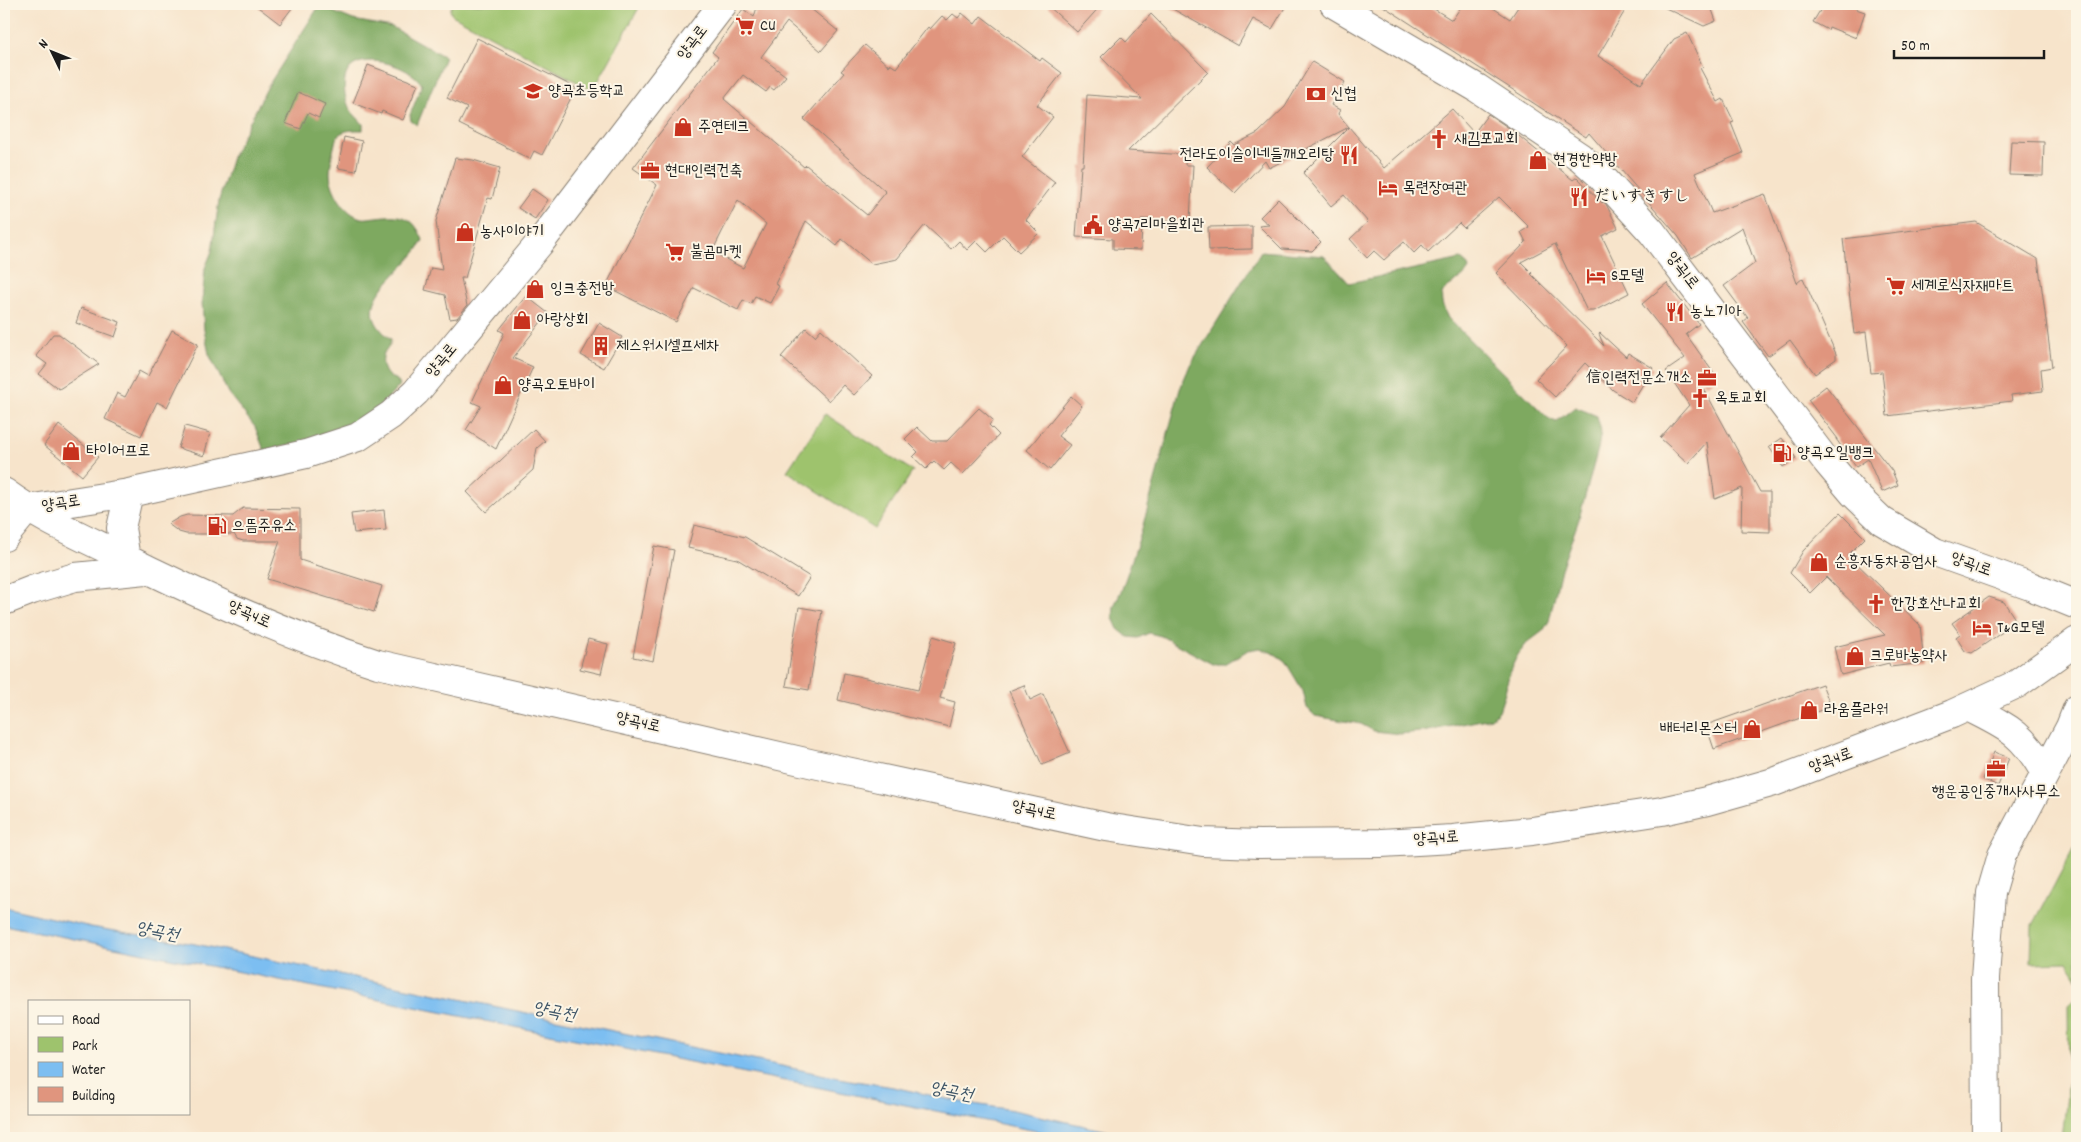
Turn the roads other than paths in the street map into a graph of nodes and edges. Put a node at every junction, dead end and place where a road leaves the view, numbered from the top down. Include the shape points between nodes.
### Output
1 (723, 4) edge
2 (1334, 4) edge
3 (4, 492) edge
4 (129, 493) junction
5 (27, 509) junction
6 (4, 537) edge
7 (136, 565) junction
8 (4, 601) edge
9 (2077, 605) edge
10 (2077, 641) edge
11 (1968, 707) junction
12 (2077, 709) edge
13 (2045, 773) junction
14 (1986, 1138) edge

1 - 4 street, 양곡로 via 539,244 416,392 391,415 358,437 335,446
2 - 9 street, 양곡1로 via 1477,88 1580,157 1598,173 1652,232 1827,462 1882,521 1935,552
3 - 5 street, 양곡4로
4 - 5 street, 양곡로
4 - 7 street via 121,528
5 - 6 street
5 - 7 street, 양곡4로
7 - 8 street via 75,577
7 - 11 street, 양곡4로 via 278,628 378,664 814,764 1106,827 1202,842 1381,843 1532,831 1662,811 1774,782
10 - 11 street, 양곡4로 via 2017,684
11 - 13 street via 2022,738
12 - 13 street
13 - 14 street via 2002,855 1991,893 1984,978

